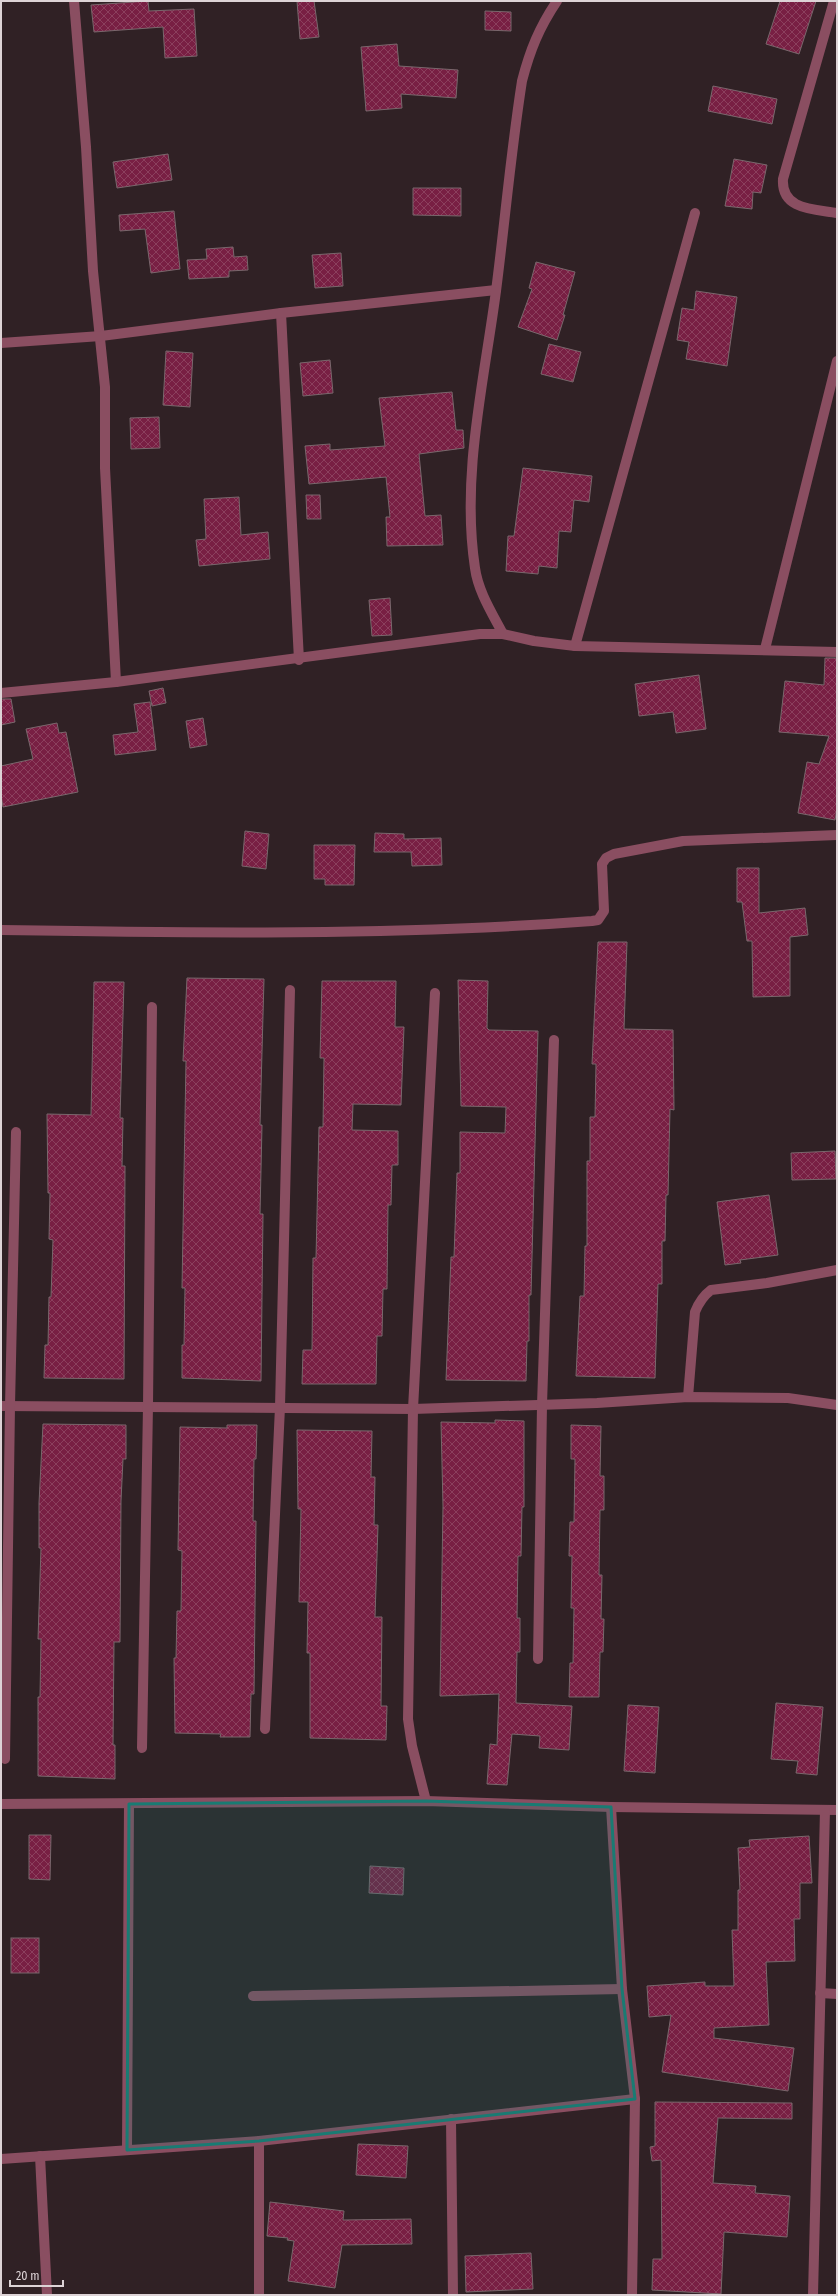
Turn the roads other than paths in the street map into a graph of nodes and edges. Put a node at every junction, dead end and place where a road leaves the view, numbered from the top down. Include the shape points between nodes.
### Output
1 (74, 1) edge
2 (557, 1) edge
3 (834, 1) edge
4 (837, 212) edge
5 (695, 213) dead end
6 (496, 290) junction
7 (281, 313) junction
8 (101, 336) junction
9 (1, 343) edge
10 (837, 361) edge
11 (503, 634) junction
12 (575, 646) junction
13 (765, 649) junction
14 (837, 652) edge
15 (299, 660) junction
16 (116, 682) junction
17 (1, 693) edge
18 (837, 835) edge
19 (1, 930) edge
20 (290, 990) dead end
21 (435, 993) dead end
22 (152, 1007) dead end
23 (554, 1040) dead end
24 (16, 1132) dead end
25 (837, 1270) edge
26 (688, 1397) junction
27 (542, 1405) junction
28 (837, 1405) edge
29 (5, 1406) edge
30 (148, 1406) junction
31 (280, 1408) junction
32 (413, 1409) junction
33 (538, 1659) dead end
34 (265, 1729) dead end
35 (142, 1748) dead end
36 (5, 1759) dead end
37 (426, 1801) junction
38 (1, 1804) edge
39 (129, 1804) junction
40 (611, 1807) junction
41 (825, 1810) junction
42 (837, 1810) edge
43 (622, 1989) junction
44 (820, 1994) junction
45 (837, 1994) edge
46 (253, 1996) dead end
47 (635, 2099) junction
48 (451, 2119) junction
49 (259, 2141) junction
50 (128, 2150) junction
51 (40, 2156) junction
52 (1, 2158) edge
53 (47, 2295) edge
54 (259, 2295) edge
55 (453, 2295) edge
56 (632, 2295) edge
57 (813, 2295) edge

1 - 8 street via 93,271
2 - 6 street via 541,25 528,56 522,81
3 - 4 street via 782,190 791,202 804,207
5 - 12 street
6 - 7 street
6 - 11 street via 474,442 470,520 475,569 481,591
7 - 8 street
7 - 15 street
8 - 9 street
8 - 16 street
10 - 13 street
11 - 12 street
11 - 15 street via 480,634
12 - 13 street
13 - 14 street
15 - 16 street
16 - 17 street
18 - 19 street via 684,840 614,854 606,858 602,864 604,911 598,920 592,921 494,928 236,933
20 - 31 street
21 - 32 street
22 - 30 street
23 - 27 street
24 - 29 street
25 - 26 street via 711,1290 706,1294 695,1312
26 - 27 street
26 - 28 street via 788,1398
27 - 32 street
27 - 33 street
29 - 30 street
29 - 36 street
30 - 31 street
30 - 35 street
31 - 32 street
31 - 34 street
32 - 37 street via 408,1719
37 - 39 street
37 - 40 street
38 - 39 street
39 - 50 street
40 - 41 street
40 - 43 street
41 - 42 street
41 - 44 street
43 - 46 street
43 - 47 street
44 - 45 street
44 - 57 street
47 - 48 street
47 - 56 street
48 - 49 street
48 - 55 street
49 - 50 street
49 - 54 street
50 - 51 street
51 - 52 street
51 - 53 street

